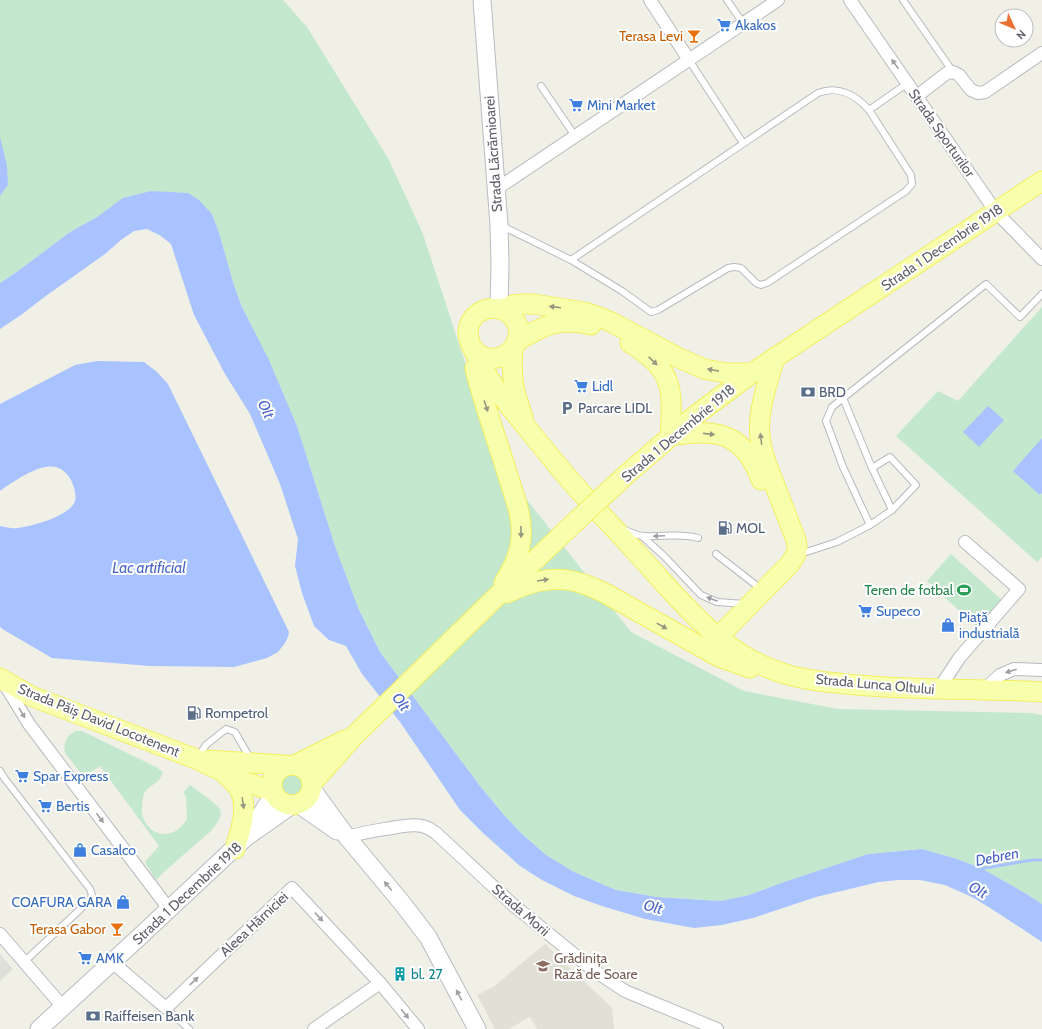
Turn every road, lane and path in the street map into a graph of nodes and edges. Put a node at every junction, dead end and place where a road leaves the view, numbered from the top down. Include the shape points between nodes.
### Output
1 (482, 0) edge
2 (650, 0) edge
3 (727, 0) edge
4 (778, 0) edge
5 (850, 0) edge
6 (903, 0) edge
7 (743, 23) junction
8 (1042, 53) edge
9 (689, 60) junction
10 (953, 72) junction
11 (908, 83) junction
12 (541, 86) dead end
13 (917, 96) junction
14 (869, 110) junction
15 (575, 136) junction
16 (743, 143) junction
17 (1042, 181) edge
18 (495, 190) junction
19 (996, 212) junction
20 (498, 225) junction
21 (1042, 259) edge
22 (571, 260) junction
23 (1042, 294) edge
24 (500, 309) junction
25 (471, 345) junction
26 (515, 345) junction
27 (776, 357) junction
28 (752, 373) junction
29 (843, 398) junction
30 (531, 432) junction
31 (670, 436) junction
32 (872, 468) junction
33 (892, 510) junction
34 (611, 525) junction
35 (870, 525) junction
36 (642, 536) junction
37 (698, 538) dead end
38 (966, 542) dead end
39 (716, 554) dead end
40 (796, 556) junction
41 (780, 574) junction
42 (764, 591) junction
43 (494, 599) junction
44 (744, 611) junction
45 (718, 637) junction
46 (757, 663) junction
47 (1042, 670) edge
48 (785, 674) junction
49 (1, 679) edge
50 (985, 689) junction
51 (938, 690) junction
52 (1042, 692) edge
53 (354, 736) junction
54 (196, 759) junction
55 (253, 763) junction
56 (290, 765) junction
57 (0, 771) edge
58 (222, 772) junction
59 (312, 786) junction
60 (273, 793) junction
61 (295, 805) junction
62 (347, 837) junction
63 (240, 843) junction
64 (169, 909) junction
65 (0, 934) edge
66 (24, 962) junction
67 (112, 962) junction
68 (380, 983) junction
69 (63, 1007) junction
70 (166, 1008) junction
71 (39, 1029) edge
72 (188, 1029) edge
73 (314, 1029) edge
74 (418, 1029) edge
75 (477, 1029) edge
76 (717, 1029) edge

1 - 18 main road, Strada Lăcrămioarei
2 - 9 street
3 - 7 lane
4 - 7 street
11 -> 5 street, Strada Sporturilor
6 - 10 lane
7 - 9 street
8 - 10 street via 985,92 971,90 959,75
9 - 15 street
9 - 16 lane
10 - 13 street via 947,73
11 - 13 street, Strada Sporturilor
11 - 14 lane
12 - 15 lane
13 - 19 street, Strada Sporturilor
14 - 16 lane via 863,103 843,92 825,90
14 - 22 lane via 911,175 912,184 906,191 767,283 756,283 741,268 728,268 651,312
15 - 18 street
16 - 22 lane
17 - 19 main road, Strada 1 Decembrie 1918
18 - 20 main road, Strada Lăcrămioarei
19 - 21 street, Strada Sporturilor
19 - 27 main road, Strada 1 Decembrie 1918
20 - 22 lane
20 - 24 main road, Strada Lăcrămioarei
23 - 29 lane via 1020,317 986,284
24 - 25 main road via 484,310 472,319 468,334
24 - 26 main road via 514,319 517,326
28 -> 24 main road via 726,373 704,369 584,312 528,304
25 - 26 main road via 478,354 493,359 508,354
25 - 30 main road via 492,384
25 -> 43 main road via 470,352 476,376 508,473 521,522 521,537 515,563
26 - 30 main road via 512,369 514,387 523,417
26 -> 31 main road via 543,327 569,321 592,325 623,339 654,361 666,376 671,393
27 - 28 main road, Strada 1 Decembrie 1918
40 -> 27 main road via 796,540 765,459 760,437 761,410
28 - 31 main road, Strada 1 Decembrie 1918
29 - 32 lane
29 - 35 lane via 832,407 826,421 843,467
30 - 34 main road, Strada Lunca Oltului
31 -> 41 main road via 694,433 723,436 745,450 758,471 782,537 785,556
31 - 43 main road, Strada 1 Decembrie 1918, bridge
32 - 33 lane
32 - 33 lane via 890,457 916,485
33 - 35 lane
34 - 36 lane
34 - 45 main road, Strada Lunca Oltului via 690,611
35 - 40 lane via 837,542
37 -> 36 lane via 688,535
44 -> 36 lane via 735,602 717,602 701,594
38 - 51 street via 1019,589 960,657
39 - 42 lane
40 - 41 main road
41 - 42 main road
42 - 44 main road
43 -> 48 main road via 542,580 574,581 603,592 719,657 747,667
43 - 53 main road, Strada 1 Decembrie 1918
44 - 45 main road
44 - 46 main road via 738,625 740,637
45 - 46 main road, Strada Lunca Oltului
46 - 48 main road, Strada Lunca Oltului
47 -> 50 street via 1014,669 1000,675
48 - 51 main road, Strada Lunca Oltului via 858,686
49 - 54 main road, Strada Păiș David Locotenent via 31,696
49 -> 64 street, Strada Păiș David Locotenent via 29,724
50 - 51 main road, Strada Lunca Oltului
50 - 52 main road, Strada Lunca Oltului
53 - 56 main road, Strada 1 Decembrie 1918
53 - 59 main road, Strada 1 Decembrie 1918
54 - 55 main road, Strada Păiș David Locotenent
54 - 55 lane via 206,745 226,729 235,732
54 - 58 main road, Strada Păiș David Locotenent
55 - 56 main road, Strada Păiș David Locotenent
56 - 59 main road via 307,771
56 - 60 main road via 280,768 275,773 271,785
57 - 66 lane via 92,895 90,900
58 - 60 main road, Strada Păiș David Locotenent
58 -> 63 main road via 241,793 244,807
59 - 61 main road via 307,799
59 - 62 main road
60 - 61 main road via 286,805
60 - 63 main road, Strada 1 Decembrie 1918
61 - 62 main road
61 - 63 main road, Strada 1 Decembrie 1918
75 -> 62 main road via 428,937
62 - 76 street, Strada Morii via 411,826 429,828 512,904 592,969 625,991
63 - 64 main road, Strada 1 Decembrie 1918
64 - 67 main road, Strada 1 Decembrie 1918
65 - 66 street
66 - 69 street
67 - 69 main road, Strada 1 Decembrie 1918
67 - 70 street
70 -> 68 street, Aleea Hărniciei via 292,888
68 - 73 street
68 -> 74 street, Aleea Hărniciei
69 - 71 main road, Strada 1 Decembrie 1918
70 - 72 lane

